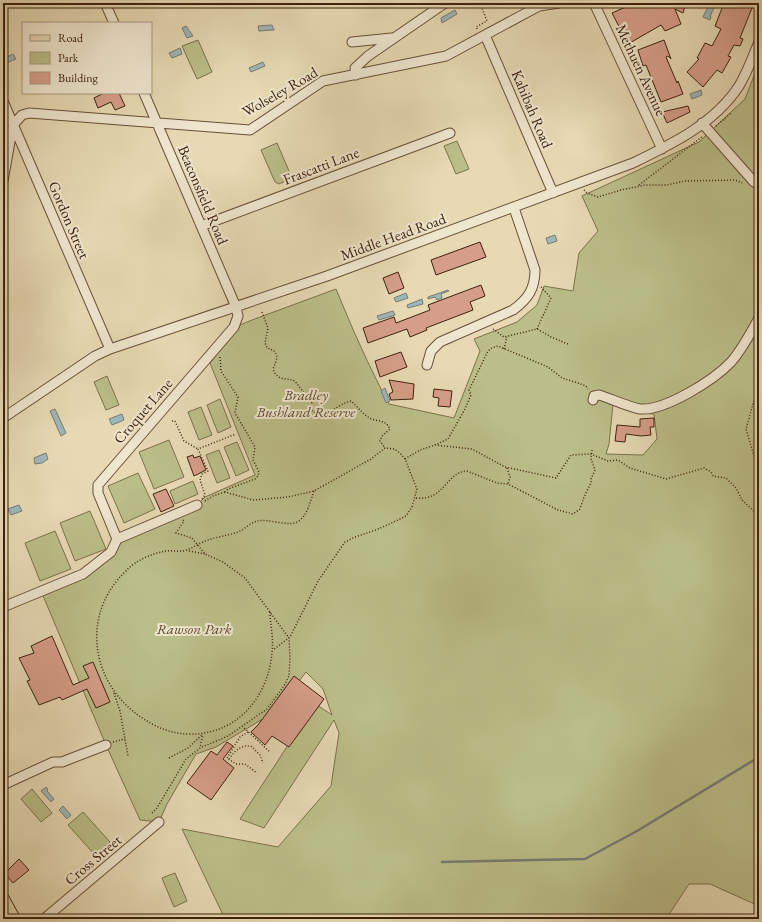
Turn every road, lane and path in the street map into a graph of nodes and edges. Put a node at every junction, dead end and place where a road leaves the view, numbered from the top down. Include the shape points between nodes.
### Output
1 (106, 3) edge
2 (445, 3) edge
3 (480, 3) edge
4 (559, 3) edge
5 (594, 3) edge
6 (114, 22) edge
7 (483, 37) junction
8 (395, 38) junction
9 (352, 42) dead end
10 (759, 42) edge
11 (356, 75) junction
12 (144, 94) edge
13 (3, 101) edge
14 (731, 113) dead end
15 (157, 122) junction
16 (702, 124) junction
17 (13, 125) junction
18 (716, 126) dead end
19 (450, 133) dead end
20 (703, 136) dead end
21 (662, 149) junction
22 (3, 180) edge
23 (577, 183) junction
24 (743, 183) dead end
25 (759, 185) edge
26 (638, 187) junction
27 (553, 193) junction
28 (514, 208) junction
29 (201, 226) junction
30 (543, 289) dead end
31 (236, 307) junction
32 (262, 312) dead end
33 (759, 318) edge
34 (485, 322) junction
35 (537, 329) junction
36 (507, 336) junction
37 (568, 344) dead end
38 (216, 348) junction
39 (110, 349) junction
40 (504, 349) junction
41 (759, 359) edge
42 (427, 364) dead end
43 (594, 398) joint
44 (3, 418) edge
45 (172, 421) dead end
46 (236, 434) dead end
47 (435, 445) junction
48 (385, 448) junction
49 (198, 449) junction
50 (592, 450) dead end
51 (591, 454) junction
52 (405, 460) junction
53 (759, 461) edge
54 (507, 468) junction
55 (508, 484) junction
56 (314, 491) junction
57 (225, 492) junction
58 (416, 498) junction
59 (197, 505) junction
60 (759, 516) edge
61 (184, 521) dead end
62 (118, 539) junction
63 (197, 544) junction
64 (188, 550) junction
65 (205, 554) junction
66 (3, 606) edge
67 (270, 612) junction
68 (289, 638) junction
69 (273, 650) junction
70 (114, 692) junction
71 (242, 726) junction
72 (248, 732) junction
73 (203, 734) junction
74 (125, 739) junction
75 (106, 745) joint
76 (200, 748) junction
77 (270, 752) dead end
78 (128, 756) dead end
79 (169, 758) dead end
80 (229, 759) junction
81 (263, 763) dead end
82 (257, 773) dead end
83 (3, 785) edge
84 (152, 813) dead end
85 (159, 822) dead end
86 (3, 899) edge
87 (14, 919) edge
88 (44, 919) edge

1 - 6 street
2 - 8 street
3 - 7 path via 487,21 476,27
4 - 7 street, Wolseley Road via 539,6
5 - 21 street, Methuen Avenue
7 - 11 street, Wolseley Road via 446,56
7 - 27 street, Kahibah Road
8 - 9 street
8 - 11 street via 355,68
10 - 16 street, Middle Head Road via 739,86 722,107
11 - 15 street, Wolseley Road via 323,81 250,130
12 - 15 street, Beaconsfield Road
13 - 17 street, Gordon Street
14 - 18 path
15 - 17 street, Wolseley Road via 29,113 22,115
15 - 29 street, Beaconsfield Road
16 - 21 street, Middle Head Road
16 - 25 street
17 - 22 street
17 - 39 street, Gordon Street
19 - 29 street, Frascatti Lane
20 - 26 path
21 - 23 street, Middle Head Road
23 - 26 path via 587,193 598,197
23 - 27 street, Middle Head Road
24 - 26 path via 735,180 685,181
27 - 28 street, Middle Head Road
28 - 31 street, Middle Head Road
28 - 34 street via 532,257 535,280 524,302 513,310
29 - 31 street, Beaconsfield Road
30 - 35 path via 551,298
31 - 38 street, Croquet Lane via 238,316 234,328
31 - 39 street, Middle Head Road
32 - 48 path via 268,328 265,343 267,348 276,354 278,360 273,369 276,375 295,381 304,393 311,397 310,409 314,413 330,412 351,401 367,417 388,424 390,429 380,441
33 - 43 street via 732,361 714,377 675,400 656,408 639,409 599,395
34 - 36 path via 504,337
34 - 42 street via 440,342 431,351
35 - 36 path
35 - 37 path
36 - 40 path
38 - 57 path via 220,354 221,371 238,397 235,413 255,447 253,460 259,472 255,479
38 - 62 street, Croquet Lane via 98,485 98,493
39 - 44 street, Middle Head Road via 95,356
40 - 43 path via 548,367 562,378 586,386
40 - 47 path via 498,346 488,351 469,390 471,395 466,409 448,439
41 - 53 path via 755,398 746,429 754,456
45 - 49 path via 184,441
46 - 49 path
47 - 52 path via 420,450
47 - 54 path via 472,449
48 - 52 path via 394,449
48 - 56 path via 371,459
49 - 59 path via 208,471 202,474 200,480 205,494
50 - 51 path
51 - 54 path via 570,454 556,478
51 - 55 path via 595,470 580,509 573,514 558,510
51 - 60 path via 608,461 618,460 630,468 666,479 704,468 713,476 726,478 736,488 742,500
52 - 58 path via 417,489
54 - 55 path via 510,477
55 - 58 path via 497,483 464,471 433,496
56 - 57 path via 288,497 252,500
56 - 63 path via 306,514 298,522 290,524 257,521 239,532
57 - 59 path
58 - 68 path via 406,516 345,542 318,582
59 - 62 street
61 - 63 path via 176,533 192,538
62 - 66 street via 111,552 83,574
63 - 64 path
63 - 65 path
64 - 65 path
64 - 70 path via 165,551 135,563 116,581 109,592 98,620 96,641 102,668
65 - 67 path via 223,562 245,578
67 - 68 path
67 - 69 path
68 - 69 path
68 - 71 path via 289,676 284,686 267,709
69 - 73 path via 267,679 254,703 232,724
70 - 73 path via 127,707 158,727 183,734
70 - 74 path
71 - 72 path
71 - 76 path via 228,736
72 - 77 path
72 - 80 path via 240,737 227,758
73 - 76 path
73 - 79 path via 188,748
74 - 75 path
74 - 78 path
75 - 83 street via 62,762 53,762
76 - 84 path via 186,759
80 - 81 path via 237,749 251,746 260,755
80 - 82 path via 236,764 245,764
85 - 88 street, Cross Street
86 - 87 main road

